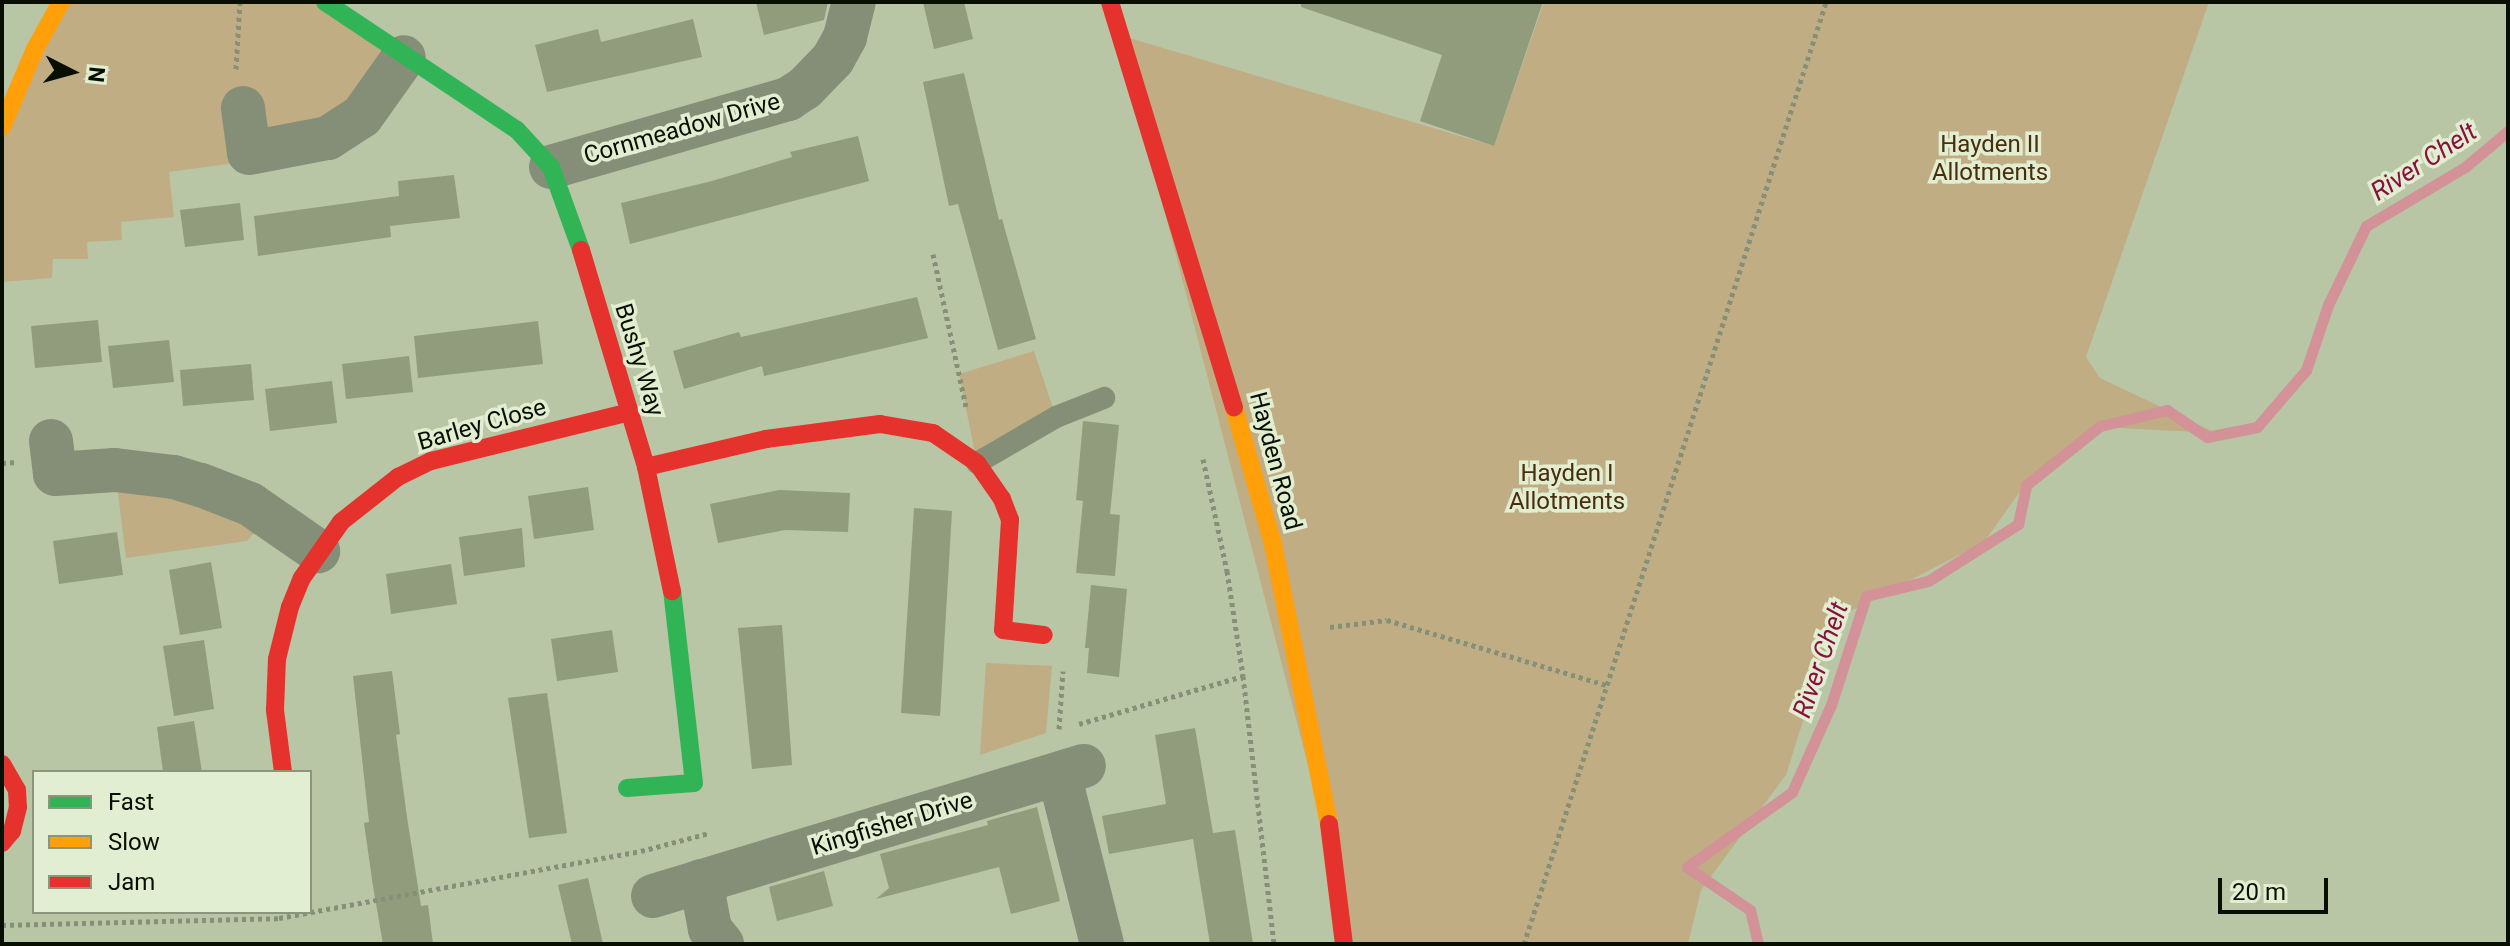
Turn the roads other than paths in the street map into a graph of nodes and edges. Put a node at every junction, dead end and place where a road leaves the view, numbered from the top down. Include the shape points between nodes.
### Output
1 (61, 2) edge
2 (854, 2) edge
3 (1110, 2) edge
4 (338, 6) edge
5 (404, 57) junction
6 (243, 108) road end
7 (2, 127) edge
8 (551, 167) junction
9 (1104, 398) dead end
10 (630, 412) junction
11 (51, 441) dead end
12 (977, 463) junction
13 (646, 467) junction
14 (318, 551) junction
15 (1044, 635) dead end
16 (2, 764) edge
17 (283, 770) edge
18 (627, 788) dead end
19 (2, 843) edge
20 (701, 881) junction
21 (653, 896) dead end
22 (722, 944) edge
23 (1102, 944) edge
24 (1344, 944) edge

1 - 7 street
2 - 8 street, Cornmeadow Drive via 833,59 788,99
3 - 24 street, Hayden Road via 1253,465 1318,755
4 - 5 street, Bushy Way
5 - 6 street via 362,116 328,138 249,153
5 - 8 street, Bushy Way via 517,130
8 - 10 street, Bushy Way
9 - 12 lane via 1056,417
10 - 13 street, Bushy Way
10 - 14 street, Barley Close via 431,461 368,498
11 - 14 street via 55,474 115,470 174,477 250,504
12 - 13 street via 933,433 880,424 766,439
12 - 15 street via 1010,520 1003,630
13 - 18 street, Bushy Way via 668,564 694,783
14 - 17 street, Barley Close via 290,607 277,659 275,710
16 - 19 street via 17,790 18,807 12,831
20 - 21 street, Kingfisher Drive
20 - 22 street via 710,929
20 - 23 street, Kingfisher Drive via 1071,770

